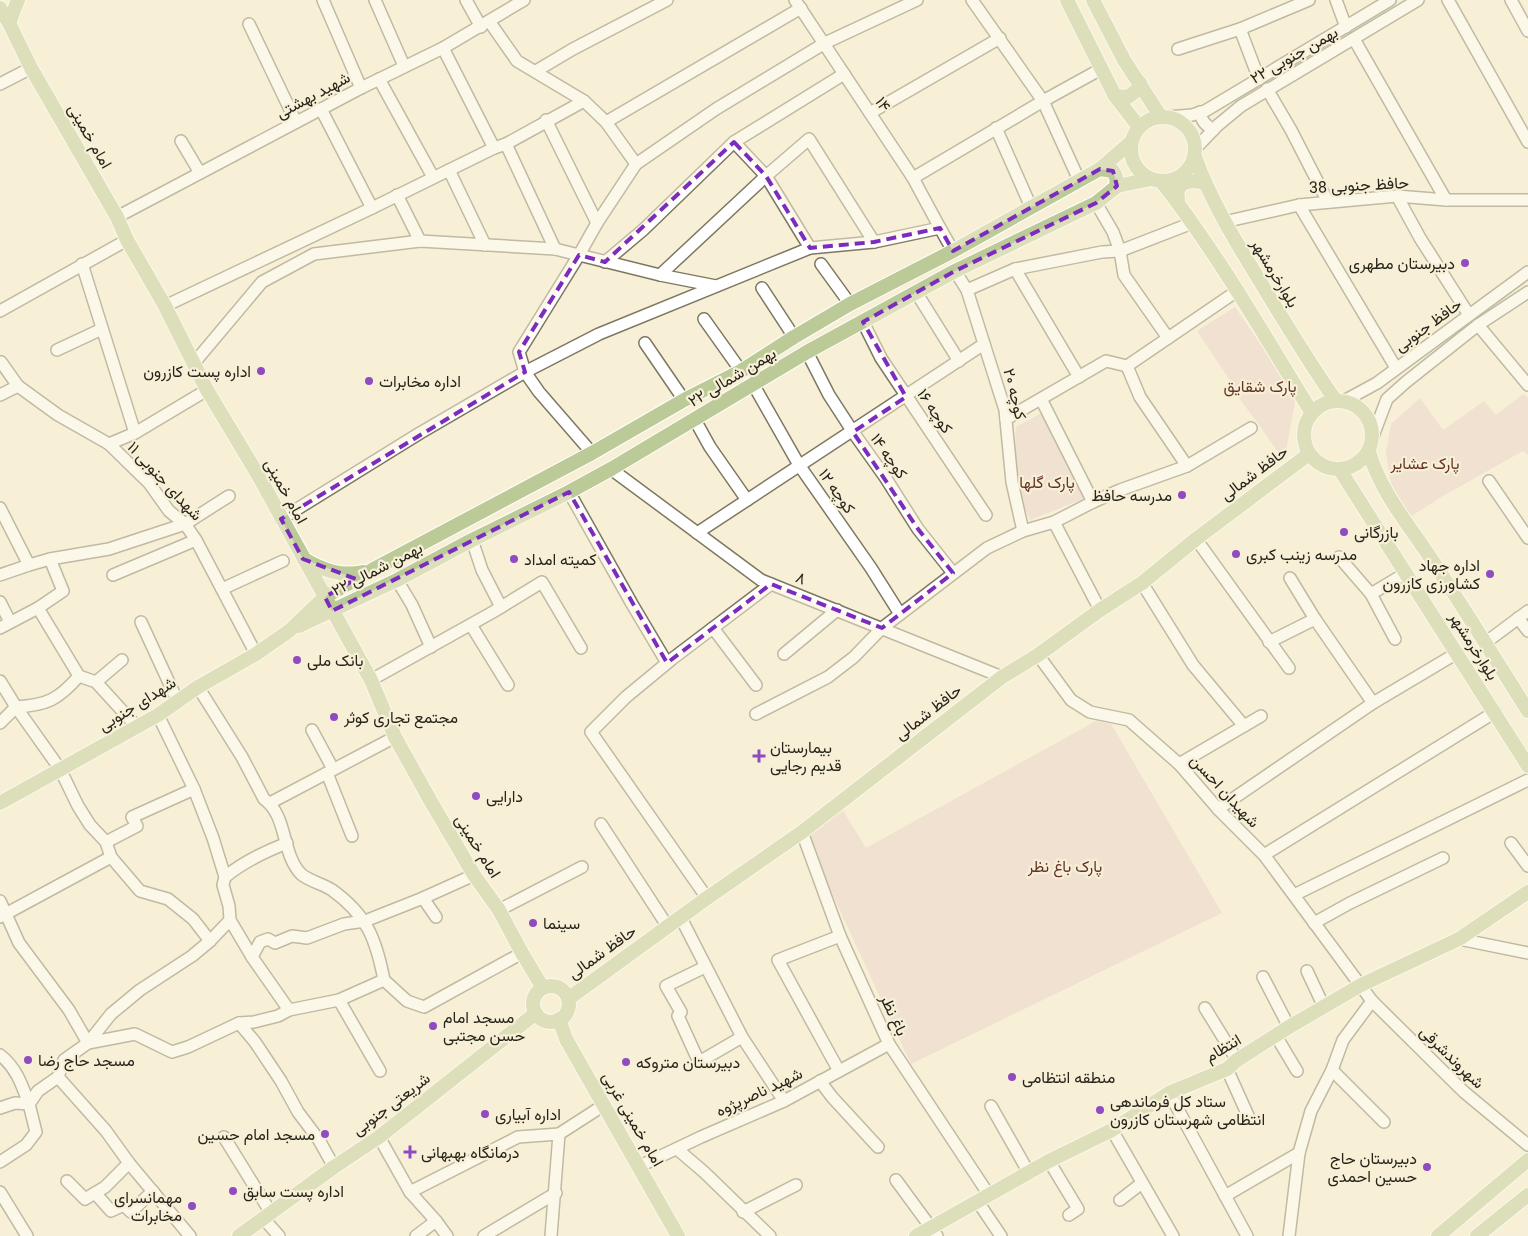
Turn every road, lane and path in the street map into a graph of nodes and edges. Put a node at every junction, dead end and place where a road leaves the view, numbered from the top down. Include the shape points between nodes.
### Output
1 (18, 0) edge
2 (323, 0) edge
3 (375, 0) edge
4 (466, 0) edge
5 (524, 0) edge
6 (667, 0) edge
7 (917, 0) edge
8 (972, 0) edge
9 (1067, 0) edge
10 (1092, 0) edge
11 (1309, 0) edge
12 (1336, 0) edge
13 (1390, 0) edge
14 (1418, 0) edge
15 (1448, 0) edge
16 (1511, 0) edge
17 (798, 4) edge
18 (0, 8) edge
19 (10, 23) junction
20 (249, 24) dead end
21 (485, 24) junction
22 (1346, 27) junction
23 (1240, 29) junction
24 (1528, 30) edge
25 (1000, 38) junction
26 (1354, 38) junction
27 (825, 43) junction
28 (443, 48) junction
29 (1178, 49) dead end
30 (404, 66) junction
31 (31, 68) junction
32 (1100, 68) junction
33 (536, 72) junction
34 (844, 74) junction
35 (379, 79) junction
36 (1259, 79) junction
37 (1140, 83) junction
38 (0, 84) edge
39 (361, 88) junction
40 (1267, 88) junction
41 (1115, 96) junction
42 (1043, 100) junction
43 (584, 101) junction
44 (321, 109) junction
45 (1200, 112) junction
46 (870, 113) junction
47 (1165, 117) junction
48 (546, 120) junction
49 (296, 122) junction
50 (606, 122) junction
51 (1139, 127) junction
52 (996, 128) junction
53 (1213, 130) junction
54 (181, 141) dead end
55 (734, 142) junction
56 (1131, 142) junction
57 (1528, 142) edge
58 (506, 144) junction
59 (494, 148) junction
60 (1195, 153) junction
61 (636, 164) junction
62 (1100, 169) junction
63 (449, 170) junction
64 (200, 173) junction
65 (766, 176) junction
66 (433, 177) junction
67 (913, 178) junction
68 (1079, 180) junction
69 (1156, 180) junction
70 (1204, 183) junction
71 (1117, 186) junction
72 (397, 196) junction
73 (1397, 196) junction
74 (1446, 200) junction
75 (1528, 200) edge
76 (1096, 202) junction
77 (1178, 202) junction
78 (1328, 202) junction
79 (1299, 205) junction
80 (1031, 207) junction
81 (372, 208) junction
82 (117, 218) junction
83 (1224, 222) junction
84 (598, 223) junction
85 (1192, 223) junction
86 (940, 228) junction
87 (127, 240) junction
88 (420, 242) junction
89 (874, 242) junction
90 (485, 246) junction
91 (810, 248) junction
92 (555, 249) junction
93 (953, 251) junction
94 (1120, 252) junction
95 (579, 255) junction
96 (605, 262) junction
97 (82, 264) junction
98 (821, 264) dead end
99 (1015, 269) junction
100 (955, 271) junction
101 (1528, 272) edge
102 (660, 275) junction
103 (716, 286) junction
104 (762, 288) dead end
105 (967, 290) junction
106 (1237, 291) junction
107 (916, 292) junction
108 (1528, 292) edge
109 (850, 304) junction
110 (165, 306) junction
111 (0, 311) edge
112 (1469, 316) junction
113 (704, 319) dead end
114 (864, 322) junction
115 (1478, 325) junction
116 (102, 329) junction
117 (794, 337) junction
118 (1168, 338) junction
119 (645, 343) dead end
120 (984, 344) junction
121 (57, 350) dead end
122 (807, 352) junction
123 (959, 361) junction
124 (1, 362) edge
125 (194, 363) junction
126 (1127, 366) junction
127 (1312, 366) junction
128 (1396, 368) junction
129 (741, 371) junction
130 (525, 372) junction
131 (1080, 377) junction
132 (1290, 378) junction
133 (1377, 383) junction
134 (753, 384) junction
135 (1528, 385) edge
136 (18, 386) junction
137 (206, 390) junction
138 (0, 395) edge
139 (906, 397) junction
140 (1041, 399) junction
141 (1387, 399) junction
142 (684, 400) junction
143 (1340, 401) junction
144 (1312, 414) junction
145 (1006, 419) junction
146 (695, 420) junction
147 (1251, 428) dead end
148 (853, 432) junction
149 (135, 433) junction
150 (1373, 436) junction
151 (109, 444) junction
152 (1369, 452) junction
153 (592, 454) junction
154 (1309, 454) junction
155 (799, 465) junction
156 (1187, 466) junction
157 (611, 469) junction
158 (1340, 470) junction
159 (1374, 471) junction
160 (1489, 481) dead end
161 (1351, 487) junction
162 (569, 492) junction
163 (229, 496) dead end
164 (747, 500) junction
165 (1092, 502) junction
166 (0, 508) edge
167 (986, 515) dead end
168 (281, 519) junction
169 (1054, 522) junction
170 (185, 524) junction
171 (1023, 531) junction
172 (697, 533) junction
173 (1528, 538) edge
174 (1196, 539) junction
175 (196, 540) junction
176 (472, 540) junction
177 (1339, 557) dead end
178 (50, 559) junction
179 (303, 559) junction
180 (283, 561) dead end
181 (29, 565) junction
182 (372, 570) junction
183 (954, 573) junction
184 (1406, 573) junction
185 (0, 574) edge
186 (113, 575) dead end
187 (1290, 578) dead end
188 (398, 580) junction
189 (1142, 583) junction
190 (771, 584) junction
191 (222, 589) junction
192 (1371, 594) junction
193 (325, 597) junction
194 (0, 602) edge
195 (501, 607) junction
196 (38, 608) junction
197 (837, 610) junction
198 (1100, 610) junction
199 (332, 611) junction
200 (1528, 611) edge
201 (900, 614) junction
202 (1518, 618) junction
203 (1315, 619) junction
204 (141, 622) dead end
205 (471, 625) junction
206 (5, 626) edge
207 (713, 628) junction
208 (882, 628) junction
209 (289, 631) junction
210 (1528, 631) edge
211 (1395, 639) dead end
212 (1269, 642) junction
213 (1485, 643) junction
214 (432, 647) junction
215 (582, 648) dead end
216 (1457, 653) junction
217 (256, 654) junction
218 (784, 654) dead end
219 (1038, 654) junction
220 (122, 660) dead end
221 (668, 663) junction
222 (1289, 668) dead end
223 (79, 676) junction
224 (1002, 677) junction
225 (371, 680) junction
226 (0, 681) edge
227 (96, 682) junction
228 (756, 685) dead end
229 (508, 686) dead end
230 (198, 687) junction
231 (177, 700) junction
232 (1373, 703) junction
233 (16, 707) junction
234 (1528, 711) edge
235 (1495, 712) junction
236 (756, 714) dead end
237 (158, 715) junction
238 (1261, 716) dead end
239 (0, 723) edge
240 (1244, 726) junction
241 (137, 727) junction
242 (312, 730) dead end
243 (395, 737) junction
244 (1179, 764) junction
245 (1528, 766) edge
246 (60, 770) junction
247 (330, 771) junction
248 (1528, 780) edge
249 (194, 788) junction
250 (0, 803) edge
251 (270, 803) junction
252 (1218, 809) junction
253 (601, 824) dead end
254 (802, 832) junction
255 (352, 836) dead end
256 (106, 842) junction
257 (286, 843) junction
258 (1511, 843) dead end
259 (1264, 855) junction
260 (111, 857) junction
261 (1443, 858) dead end
262 (1528, 866) edge
263 (582, 867) dead end
264 (474, 875) junction
265 (224, 877) junction
266 (1528, 892) edge
267 (1294, 895) junction
268 (422, 898) junction
269 (707, 898) junction
270 (0, 901) edge
271 (499, 910) junction
272 (3, 915) edge
273 (436, 916) dead end
274 (681, 918) junction
275 (230, 920) junction
276 (365, 921) junction
277 (1314, 924) junction
278 (668, 927) junction
279 (840, 936) junction
280 (1458, 939) junction
281 (210, 941) junction
282 (1528, 953) edge
283 (522, 954) junction
284 (252, 956) junction
285 (705, 967) junction
286 (1306, 971) dead end
287 (1263, 978) dead end
288 (384, 980) junction
289 (1361, 985) junction
290 (543, 988) junction
291 (568, 999) junction
292 (339, 1000) junction
293 (1372, 1001) junction
294 (1324, 1007) junction
295 (1205, 1008) dead end
296 (289, 1010) junction
297 (536, 1012) junction
298 (559, 1019) junction
299 (239, 1023) junction
300 (1290, 1027) junction
301 (1276, 1036) junction
302 (742, 1037) junction
303 (88, 1043) junction
304 (889, 1044) junction
305 (0, 1055) edge
306 (1232, 1064) junction
307 (1332, 1070) junction
308 (380, 1071) dead end
309 (839, 1071) junction
310 (1296, 1071) dead end
311 (58, 1077) junction
312 (820, 1081) junction
313 (1170, 1093) junction
314 (784, 1101) junction
315 (29, 1104) junction
316 (604, 1105) junction
317 (991, 1106) dead end
318 (0, 1108) edge
319 (1250, 1120) dead end
320 (1384, 1122) dead end
321 (1112, 1130) junction
322 (559, 1134) junction
323 (224, 1137) dead end
324 (379, 1137) junction
325 (1528, 1145) edge
326 (878, 1147) dead end
327 (677, 1149) junction
328 (1299, 1153) junction
329 (1528, 1160) edge
330 (1049, 1161) junction
331 (0, 1162) edge
332 (129, 1163) junction
333 (334, 1166) junction
334 (640, 1166) junction
335 (1029, 1173) junction
336 (896, 1180) dead end
337 (67, 1181) dead end
338 (1142, 1183) junction
339 (796, 1185) dead end
340 (0, 1192) edge
341 (153, 1192) junction
342 (410, 1192) junction
343 (95, 1193) junction
344 (556, 1193) junction
345 (1528, 1195) edge
346 (1226, 1196) junction
347 (983, 1198) junction
348 (1120, 1200) dead end
349 (743, 1212) junction
350 (1069, 1215) dead end
351 (267, 1216) junction
352 (436, 1220) junction
353 (934, 1232) edge
354 (27, 1236) edge
355 (190, 1236) edge
356 (239, 1236) edge
357 (279, 1236) edge
358 (416, 1236) edge
359 (447, 1236) edge
360 (484, 1236) edge
361 (552, 1236) edge
362 (678, 1236) edge
363 (770, 1236) edge
364 (916, 1236) edge
365 (1001, 1236) edge
366 (1173, 1236) edge
367 (1247, 1236) edge
368 (1289, 1236) edge
369 (1438, 1236) edge
370 (1477, 1236) edge

1 - 19 main road
2 - 39 street
3 - 30 street
4 - 21 street
5 - 21 street, شهید بهشتی
6 - 33 street
7 - 27 street
8 - 25 street
9 - 32 main road
10 - 37 main road
11 - 23 street
12 - 22 street
13 - 22 street, ۲۲ بهمن جنوبی
14 - 26 street, ۲۲ بهمن جنوبی
15 - 57 street
16 - 24 street
17 - 27 street, ۱۴
17 - 50 street
18 - 19 main road, امام خمینی
19 - 31 main road, امام خمینی
20 - 49 street
21 - 28 street, شهید بهشتی
21 - 33 street via 517,61
22 - 36 street, ۲۲ بهمن جنوبی
23 - 29 street
23 - 36 street
25 - 42 street
25 - 46 street
26 - 40 street, ۲۲ بهمن جنوبی
26 - 74 street
27 - 34 street, ۱۴
27 - 61 street via 716,109
28 - 30 street, شهید بهشتی
28 - 59 street
30 - 35 street, شهید بهشتی
31 - 38 street
31 - 82 main road, امام خمینی
32 - 41 main road
32 - 42 street
33 - 43 street
34 - 46 street, ۱۴
34 - 55 street
35 - 39 street, شهید بهشتی
35 - 66 street
36 - 45 street, ۲۲ بهمن جنوبی
37 - 41 main road via 1128,97
37 - 47 main road
39 - 44 street, شهید بهشتی
40 - 53 street, ۲۲ بهمن جنوبی
40 - 78 street
41 - 51 main road
42 - 52 street
42 - 68 street
43 - 48 street
43 - 50 street
44 - 49 street, شهید بهشتی
44 - 81 street
45 - 47 street, ۲۲ بهمن جنوبی
45 - 53 street via 1201,118
46 - 67 street, ۱۴
47 - 51 main road via 1145,122
47 - 60 main road via 1179,121 1188,129 1195,141
48 - 58 street
48 - 84 street
49 - 64 street, شهید بهشتی
50 - 61 street
51 - 56 main road
52 - 67 street
52 - 80 street
53 - 60 street, ۲۲ بهمن جنوبی
54 - 64 street
55 - 65 street
55 - 96 street
56 - 62 main road, ۲۲ بهمن شمالی
56 - 69 main road via 1135,166
58 - 59 street
58 - 92 street
59 - 63 street
60 - 69 main road via 1180,177
60 - 70 main road, بلوارخرمشهر
61 - 84 street
62 - 68 main road, ۲۲ بهمن شمالی
62 - 71 main road via 1113,171
63 - 66 street
63 - 90 street
64 - 82 street, شهید بهشتی
65 - 89 street via 809,138
65 - 91 street
65 - 102 street
66 - 72 street
67 - 86 street, ۱۴
68 - 80 main road, ۲۲ بهمن شمالی
69 - 71 main road, ۲۲ بهمن شمالی
69 - 77 main road
70 - 77 main road via 1184,183 1178,190
70 - 83 main road, بلوارخرمشهر
71 - 76 main road, ۲۲ بهمن شمالی
72 - 81 street
72 - 88 street
73 - 74 street, حافظ جنوبی 38
73 - 78 street, حافظ جنوبی 38
73 - 112 street
74 - 75 street, حافظ جنوبی 38
76 - 94 street
76 - 100 main road, ۲۲ بهمن شمالی
77 - 85 main road
78 - 79 street, حافظ جنوبی 38
79 - 83 street, حافظ جنوبی 38
79 - 128 street
80 - 93 main road, ۲۲ بهمن شمالی
81 - 110 street
82 - 87 main road, امام خمینی
83 - 127 main road, بلوارخرمشهر
84 - 95 street
85 - 94 street
85 - 106 main road
86 - 89 street
86 - 93 street, ۱۴
87 - 97 street
87 - 110 main road, امام خمینی
88 - 90 street
88 - 125 street via 314,254 262,282
89 - 91 street
90 - 92 street
91 - 103 street
92 - 95 street
93 - 109 main road, ۲۲ بهمن شمالی
94 - 99 street via 1102,252
94 - 118 street via 1124,275
95 - 96 street
95 - 130 street via 519,352
96 - 102 street
97 - 111 street
97 - 116 street
98 - 109 street
99 - 105 street
99 - 131 street
100 - 105 street, کوچه ۲۰
100 - 107 main road, ۲۲ بهمن شمالی
101 - 112 street, حافظ جنوبی
102 - 103 street
103 - 130 street via 598,334
104 - 117 street
105 - 120 street, کوچه ۲۰
106 - 118 street
106 - 132 main road
107 - 114 main road, ۲۲ بهمن شمالی
107 - 123 street
108 - 115 street, حافظ جنوبی
109 - 117 main road, ۲۲ بهمن شمالی
110 - 125 main road, امام خمینی
112 - 128 street, حافظ جنوبی
113 - 129 street
114 - 122 main road, ۲۲ بهمن شمالی
114 - 139 street, کوچه ۱۶ via 881,358
115 - 135 street
115 - 141 street, حافظ جنوبی
116 - 121 street
116 - 149 street
117 - 129 main road, ۲۲ بهمن شمالی
118 - 126 street
119 - 142 street
120 - 123 street
120 - 145 street, کوچه ۲۰
122 - 134 main road, ۲۲ بهمن شمالی
122 - 148 street, کوچه ۱۴
123 - 139 street
124 - 136 street, ۱۱ شهدای جنوبی
125 - 137 main road, امام خمینی
126 - 131 street via 1106,361
126 - 156 street via 1140,397
127 - 132 main road via 1310,376 1304,380
127 - 143 main road, بلوارخرمشهر
128 - 133 street, حافظ جنوبی
129 - 142 main road, ۲۲ بهمن شمالی
130 - 153 street
130 - 168 street
131 - 140 street
132 - 144 main road
133 - 141 street via 1374,391
133 - 143 street, حافظ جنوبی
134 - 146 main road, ۲۲ بهمن شمالی
134 - 155 street, کوچه ۱۲
136 - 138 street
136 - 151 street, ۱۱ شهدای جنوبی via 58,415
137 - 149 street
137 - 168 main road, امام خمینی
139 - 148 street
139 - 167 street, کوچه ۱۶
140 - 145 street
140 - 165 street
141 - 150 street, حافظ جنوبی
142 - 153 main road, ۲۲ بهمن شمالی
143 - 144 main road via 1322,405
143 - 150 main road via 1352,404 1365,414
144 - 154 main road via 1304,433
145 - 171 street, کوچه ۲۰ via 1012,482
146 - 157 main road, ۲۲ بهمن شمالی
146 - 164 street
147 - 156 street
148 - 155 street
148 - 183 street, کوچه ۱۴ via 918,529
149 - 151 street
150 - 152 main road
151 - 170 street, ۱۱ شهدای جنوبی
152 - 158 main road via 1357,465
152 - 159 main road, بلوارخرمشهر
153 - 182 main road, ۲۲ بهمن شمالی
154 - 158 main road via 1322,465
154 - 174 main road, حافظ شمالی
155 - 164 street
155 - 201 street, کوچه ۱۲
156 - 165 street
157 - 162 main road, ۲۲ بهمن شمالی
157 - 172 street, ۸
158 - 161 main road, بلوارخرمشهر
159 - 161 main road via 1358,474 1353,478
159 - 213 main road, بلوارخرمشهر
160 - 173 street
161 - 184 main road, بلوارخرمشهر
162 - 176 main road, ۲۲ بهمن شمالی
162 - 221 street
163 - 170 street
164 - 172 street
165 - 169 street
166 - 181 street
168 - 179 main road, امام خمینی
169 - 171 street
169 - 198 street
170 - 175 street, ۱۱ شهدای جنوبی
170 - 178 street via 109,549
171 - 183 street via 987,548
172 - 190 street, ۸
174 - 189 main road, حافظ شمالی
174 - 212 street
175 - 186 street
175 - 191 street, ۱۱ شهدای جنوبی
176 - 188 main road, ۲۲ بهمن شمالی
176 - 195 street via 482,570
177 - 192 street
178 - 181 street
178 - 196 street via 63,591
179 - 182 main road via 336,573
179 - 193 main road, امام خمینی
180 - 191 street
181 - 185 street
182 - 193 main road, ۲۲ بهمن شمالی
183 - 201 street
184 - 192 street
184 - 216 main road, بلوارخرمشهر
187 - 203 street
188 - 199 main road, ۲۲ بهمن شمالی
188 - 214 street
189 - 198 main road, حافظ شمالی
189 - 240 street via 1193,665
190 - 197 street, ۸
190 - 207 street
191 - 217 street, ۱۱ شهدای جنوبی
192 - 211 street
193 - 199 main road, امام خمینی
193 - 209 main road, شهدای جنوبی
194 - 206 street
195 - 205 street
195 - 215 street via 542,582
196 - 206 street
196 - 223 street
197 - 208 street, ۸
197 - 218 street
198 - 219 main road, حافظ شمالی
199 - 209 main road, شهدای جنوبی
199 - 225 main road, امام خمینی
200 - 202 street
201 - 208 street
202 - 210 street
202 - 213 street
203 - 212 street
203 - 232 street
204 - 231 street
205 - 214 street
205 - 229 street
207 - 221 street
207 - 228 street
208 - 224 street, ۸
208 - 236 street via 854,657 828,677
209 - 217 main road, شهدای جنوبی
212 - 222 street
213 - 234 main road, بلوارخرمشهر
214 - 225 street
216 - 232 street
216 - 235 main road, بلوارخرمشهر
217 - 230 main road, شهدای جنوبی
219 - 224 main road, حافظ شمالی
219 - 244 street, شهیدان احسن via 1071,700 1090,712 1129,720
220 - 227 street
221 - 269 street via 626,697 591,732
223 - 227 street
223 - 233 street via 65,692 48,702
224 - 254 main road, حافظ شمالی
225 - 243 main road, امام خمینی
226 - 233 street
227 - 241 street
230 - 231 main road, شهدای جنوبی
230 - 251 street via 264,799
231 - 237 main road, شهدای جنوبی
232 - 252 street
233 - 239 street
233 - 246 street
235 - 245 main road, بلوارخرمشهر
235 - 259 street
237 - 241 main road, شهدای جنوبی
237 - 249 street
238 - 240 street
240 - 244 street
241 - 246 main road, شهدای جنوبی
242 - 247 street
243 - 247 street
243 - 264 main road, امام خمینی
244 - 252 street, شهیدان احسن
246 - 250 main road, شهدای جنوبی
246 - 256 street via 90,825
247 - 251 street
247 - 255 street
248 - 267 street
249 - 256 street via 132,816 137,826
249 - 265 street
251 - 257 street
252 - 259 street, شهیدان احسن
253 - 278 street
254 - 269 main road, حافظ شمالی
254 - 279 street, باغ نظر
256 - 260 street
257 - 265 street via 238,866
257 - 276 street via 302,874 349,902
258 - 262 street
259 - 267 street, شهیدان احسن
260 - 272 street
260 - 281 street via 140,891 168,899 193,919
261 - 277 street
263 - 271 street
264 - 268 street
264 - 271 main road, امام خمینی
265 - 275 street
266 - 280 main road, انتظام
267 - 277 street, شهیدان احسن
268 - 273 street
268 - 276 street
269 - 274 main road, حافظ شمالی
270 - 272 street
271 - 283 main road, امام خمینی
272 - 303 street via 18,943 69,1010
274 - 278 main road, حافظ شمالی
274 - 285 street
275 - 281 street
275 - 284 street
276 - 284 street via 344,924 307,938 292,936 274,943 268,939 260,942
276 - 288 street via 380,958
277 - 289 street, شهیدان احسن
278 - 291 main road, حافظ شمالی
279 - 304 street, باغ نظر
279 - 309 street via 778,960
280 - 282 street
280 - 289 main road, انتظام
281 - 303 street via 125,1002
283 - 288 street via 424,1008 407,1001
283 - 290 main road, امام خمینی
284 - 296 street
285 - 302 street
285 - 302 street via 666,986 681,1012 678,1016 699,1062
286 - 294 street
287 - 300 street
288 - 292 street
289 - 293 street, شهروندشرقی
289 - 294 main road, انتظام
290 - 291 main road via 557,987
290 - 297 main road via 534,998
291 - 298 main road via 567,1012
292 - 296 street
292 - 308 street
293 - 307 street via 1343,1040
293 - 325 street, شهروندشرقی via 1464,1092
294 - 300 main road, انتظام
295 - 306 street
296 - 299 street via 278,1016
297 - 298 main road via 544,1020
297 - 324 main road, شریعتی جنوبی
298 - 316 main road, امام خمینی غربی via 566,1039
299 - 303 street via 172,1052 135,1034
299 - 333 street via 281,1081
300 - 301 main road, انتظام
301 - 306 main road, انتظام
301 - 310 street
302 - 314 street
303 - 311 street via 64,1060
304 - 309 street, شهید ناصرپژوه
304 - 347 street, باغ نظر
305 - 315 street via 21,1082
306 - 313 main road, انتظام
306 - 319 street
307 - 320 street
307 - 328 street via 1311,1111
309 - 312 street, شهید ناصرپژوه
311 - 315 street via 38,1091
311 - 332 street via 106,1131
312 - 314 street, شهید ناصرپژوه
312 - 326 street
313 - 321 main road, انتظام
313 - 346 street
314 - 327 street, شهید ناصرپژوه
315 - 318 street via 15,1103
315 - 331 street via 36,1132 26,1145
316 - 322 street
316 - 334 main road, امام خمینی غربی
317 - 335 street
321 - 330 main road, انتظام
321 - 338 street
322 - 342 street via 518,1136
322 - 344 street
323 - 351 street
324 - 333 main road, شریعتی جنوبی
324 - 342 street
327 - 334 street, شهید ناصرپژوه
327 - 349 street
328 - 346 street
328 - 368 street
329 - 369 main road
330 - 335 main road, انتظام
330 - 350 street via 1078,1209
332 - 341 street
332 - 343 street
333 - 351 main road, شریعتی جنوبی
334 - 362 main road, امام خمینی غربی
335 - 347 main road, انتظام
336 - 353 street
337 - 343 street via 85,1199
338 - 348 street
338 - 366 street
339 - 349 street
340 - 354 street
341 - 343 street via 131,1212 124,1205 111,1211
341 - 355 street
342 - 352 street
344 - 360 street
344 - 361 street
345 - 370 main road
346 - 367 street
347 - 353 main road, انتظام
347 - 365 street, باغ نظر
349 - 363 street
351 - 356 main road, شریعتی جنوبی
351 - 357 street
352 - 358 street
352 - 359 street
353 - 364 main road, انتظام

